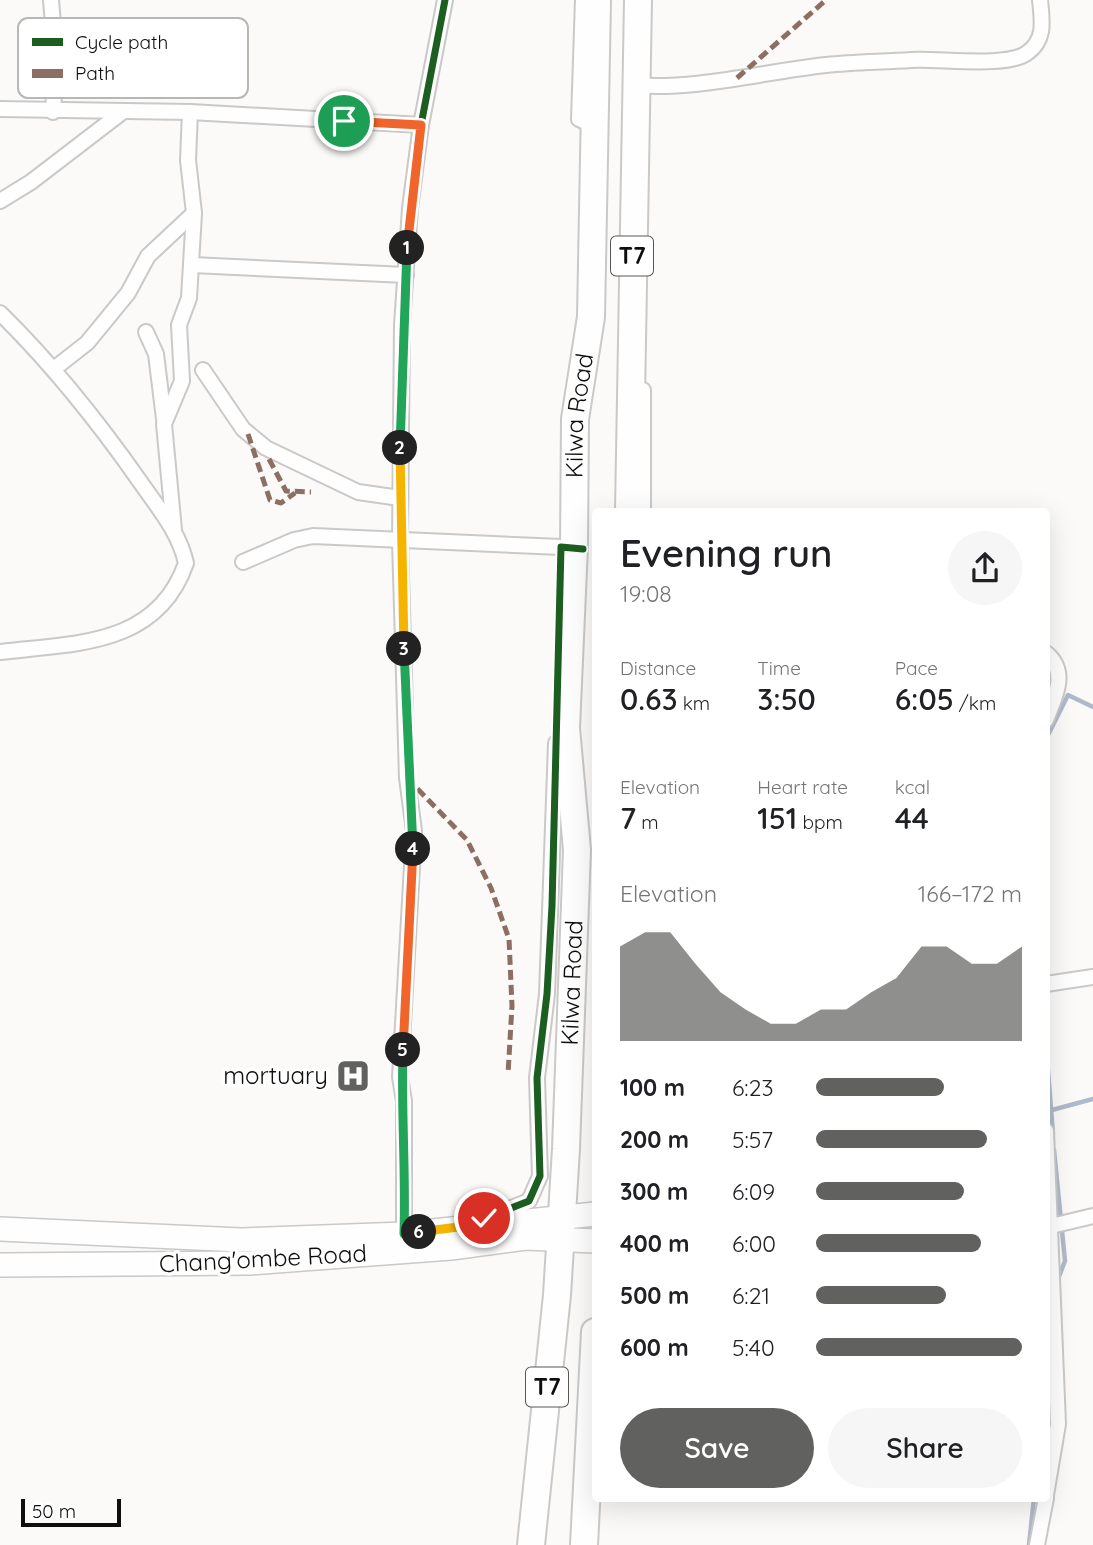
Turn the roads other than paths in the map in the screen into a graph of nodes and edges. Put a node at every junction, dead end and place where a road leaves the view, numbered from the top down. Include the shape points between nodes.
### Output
1 (51, 0) edge
2 (445, 0) edge
3 (583, 0) edge
4 (597, 0) edge
5 (638, 0) edge
6 (650, 0) edge
7 (1040, 0) edge
8 (52, 18) edge
9 (641, 86) junction
10 (54, 98) edge
11 (0, 109) edge
12 (53, 112) junction
13 (121, 113) junction
14 (190, 113) junction
15 (421, 125) junction
16 (594, 126) junction
17 (0, 201) edge
18 (194, 213) junction
19 (192, 265) junction
20 (406, 275) junction
21 (0, 313) edge
22 (146, 332) dead end
23 (54, 368) junction
24 (203, 370) dead end
25 (164, 424) junction
26 (400, 498) junction
27 (629, 508) edge
28 (643, 508) edge
29 (174, 531) junction
30 (400, 541) junction
31 (573, 548) junction
32 (243, 562) dead end
33 (0, 652) edge
34 (1050, 658) edge
35 (1050, 708) edge
36 (1093, 977) edge
37 (1050, 983) edge
38 (563, 1183) junction
39 (1050, 1208) edge
40 (592, 1215) edge
41 (1093, 1216) edge
42 (466, 1226) junction
43 (1051, 1226) junction
44 (561, 1228) junction
45 (0, 1229) edge
46 (520, 1230) junction
47 (404, 1234) junction
48 (592, 1240) edge
49 (0, 1265) edge
50 (559, 1270) junction
51 (1050, 1472) edge
52 (592, 1499) edge
53 (1045, 1502) edge
54 (531, 1545) edge
55 (584, 1545) edge
56 (1037, 1545) edge

1 - 8 street
2 - 15 street
3 - 16 street via 579,119
4 - 16 highway, Kilwa Road / T7
5 - 9 highway, Kilwa Road / T7
6 - 9 street
7 - 9 street via 1043,27 1038,41 1026,54 1002,60 827,65
9 - 27 highway, Kilwa Road / T7
9 - 28 street
10 - 12 street
11 - 12 street
12 - 13 street
13 - 14 street
13 - 17 street
14 - 15 street
14 - 18 street via 188,160
15 - 20 street
16 - 31 highway, Kilwa Road / T7 via 591,317 575,419
18 - 19 street
18 - 23 street via 148,256 128,293 87,343
19 - 20 street
19 - 25 street via 189,298 179,325 182,381
20 - 26 street
21 - 23 street
22 - 25 street via 156,354
23 - 29 street
24 - 26 street via 243,429 266,448 350,489
25 - 29 street
26 - 30 street
29 - 33 street via 186,563 169,598 149,619 121,633 69,645
30 - 31 street
30 - 32 street via 313,536
30 - 47 street via 407,778 414,831 400,1077
31 - 38 highway, Kilwa Road / T7 via 566,728 576,850
31 - 42 street via 547,994 537,1072 540,1176 528,1201
34 - 35 street via 1060,678
36 - 37 street
38 - 44 highway, Kilwa Road / T7
38 - 46 main road, Chang'ombe Road
39 - 43 street
40 - 44 main road, Chang'ombe Road
41 - 43 street
42 - 46 main road, Chang'ombe Road
42 - 47 main road, Chang'ombe Road
43 - 51 street via 1058,1424
44 - 46 main road, Chang'ombe Road
44 - 48 main road, Chang'ombe Road
44 - 50 highway, Kilwa Road / T7
45 - 47 main road, Chang'ombe Road via 241,1240
46 - 49 main road, Chang'ombe Road via 441,1248 250,1263
46 - 50 main road via 550,1254
50 - 54 highway, Kilwa Road / T7
52 - 55 highway, T7
53 - 56 street

